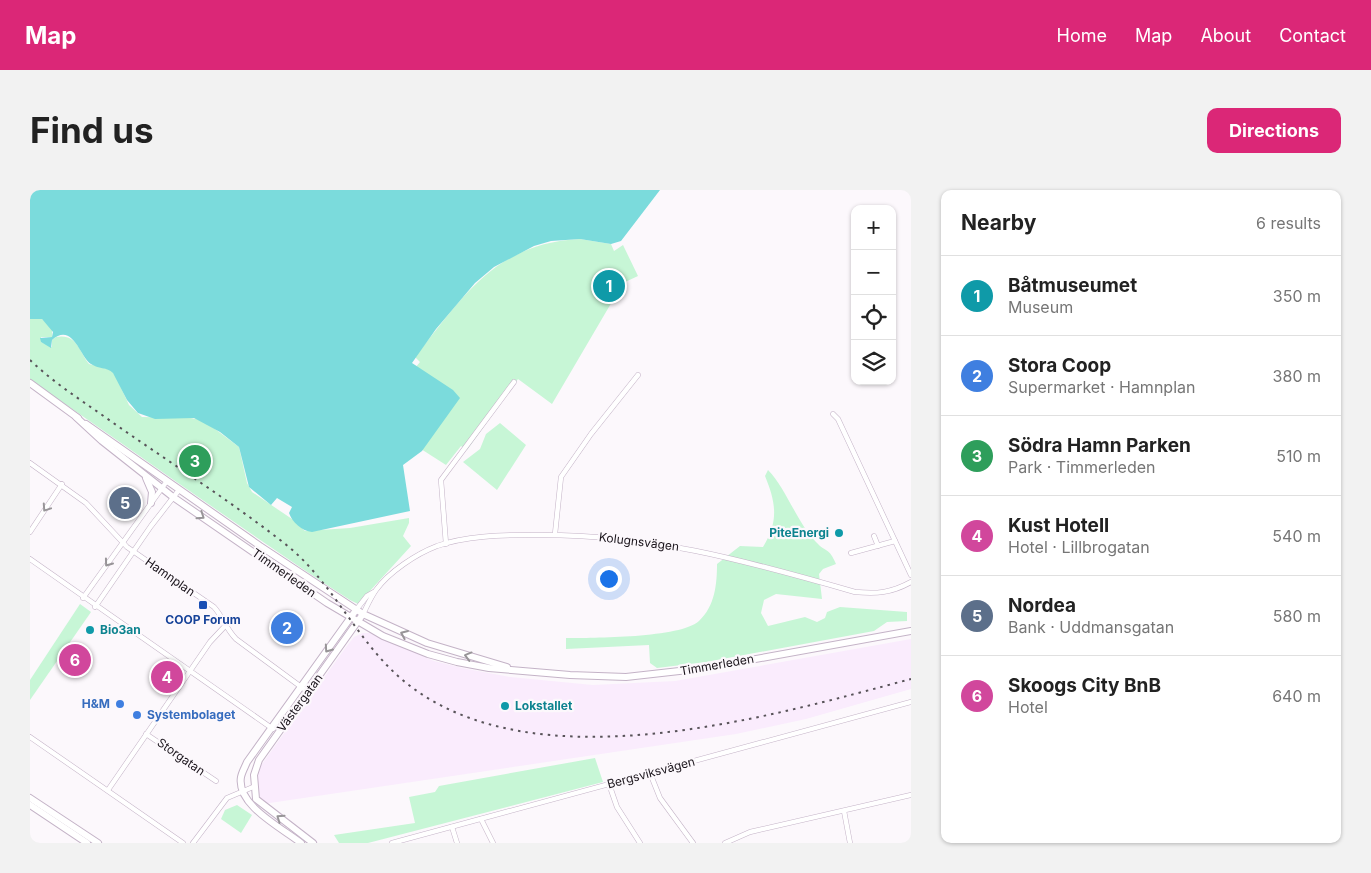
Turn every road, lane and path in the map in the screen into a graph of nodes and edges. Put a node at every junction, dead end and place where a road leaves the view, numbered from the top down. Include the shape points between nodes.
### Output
1 (638, 375) dead end
2 (514, 382) dead end
3 (30, 383) edge
4 (833, 414) dead end
5 (76, 417) junction
6 (30, 463) edge
7 (142, 473) junction
8 (166, 481) junction
9 (62, 484) junction
10 (161, 488) junction
11 (179, 490) junction
12 (173, 497) junction
13 (151, 503) junction
14 (30, 532) edge
15 (555, 534) junction
16 (874, 536) dead end
17 (895, 541) junction
18 (123, 543) junction
19 (446, 544) junction
20 (878, 546) junction
21 (134, 552) junction
22 (852, 553) dead end
23 (30, 559) edge
24 (911, 575) edge
25 (911, 582) edge
26 (83, 598) junction
27 (95, 607) junction
28 (360, 612) junction
29 (350, 618) junction
30 (357, 622) junction
31 (226, 626) junction
32 (911, 631) edge
33 (521, 670) junction
34 (189, 671) junction
35 (302, 687) junction
36 (308, 692) junction
37 (911, 702) edge
38 (272, 729) junction
39 (278, 733) junction
40 (146, 734) junction
41 (30, 737) edge
42 (650, 773) junction
43 (216, 782) dead end
44 (609, 784) junction
45 (253, 787) junction
46 (108, 790) junction
47 (243, 790) junction
48 (911, 795) edge
49 (30, 798) edge
50 (30, 805) edge
51 (844, 811) junction
52 (481, 819) junction
53 (452, 826) junction
54 (86, 843) edge
55 (98, 843) edge
56 (183, 843) edge
57 (193, 843) edge
58 (301, 843) edge
59 (313, 843) edge
60 (392, 843) edge
61 (457, 843) edge
62 (493, 843) edge
63 (640, 843) edge
64 (693, 843) edge
65 (725, 843) edge
66 (850, 843) edge

1 - 15 street via 561,477
2 - 19 street via 441,480
3 - 5 main road, Timmerleden
4 - 17 street
5 - 7 main road, Timmerleden
5 - 8 main road, Timmerleden
6 - 9 street, Hamnplan
7 - 10 main road, Timmerleden
7 - 13 main road via 151,486
8 - 10 street
8 - 11 main road, Timmerleden
9 -> 14 street
9 - 18 street, Hamnplan via 86,503
10 - 12 main road, Timmerleden
10 - 13 street
11 - 12 street
11 - 28 main road, Timmerleden
12 - 21 street
12 -> 29 main road, Timmerleden
13 - 18 street
15 - 19 street, Kolugnsvägen via 471,538
15 - 25 street, Kolugnsvägen via 672,545 854,592 878,594
16 - 20 street
17 - 20 street
17 - 24 street
18 - 21 street, Hamnplan
18 -> 26 street
19 - 28 street, Kolugnsvägen via 409,561 375,591
20 - 22 street
21 - 27 street
21 - 31 street, Hamnplan via 214,607
23 - 26 street
26 - 27 street
27 - 34 street
28 - 29 main road, Västergatan
28 - 30 main road, Västergatan
33 -> 28 main road, Timmerleden via 427,643
29 - 30 main road, Timmerleden
29 -> 35 main road, Västergatan
30 - 33 main road, Timmerleden via 428,654 489,668
30 - 36 main road, Västergatan
31 - 34 street
31 - 35 street, Hamnplan via 236,639
32 - 33 main road, Timmerleden via 678,672 626,677 570,676
34 - 38 street
34 - 40 street
35 - 36 street, Hamnplan
35 - 38 main road, Västergatan
36 - 39 main road, Västergatan
37 - 42 street, Bergsviksvägen
38 - 39 street
38 - 47 main road, Västergatan via 247,762 241,778
39 - 45 main road, Västergatan via 259,760
40 - 43 street, Storgatan
40 - 46 street
41 - 46 street
42 - 44 street, Bergsviksvägen
42 - 64 street via 660,798
44 - 52 street, Bergsviksvägen
44 - 63 street via 617,807
45 - 47 street
59 -> 45 main road via 256,799
46 - 56 street
47 - 57 street via 227,798
47 - 58 main road via 251,806
48 - 51 street
49 - 55 main road
50 - 54 main road
51 - 65 street via 750,832
51 - 66 street
52 - 53 street, Bergsviksvägen
52 - 62 street
53 - 60 street, Bergsviksvägen
53 - 61 street

